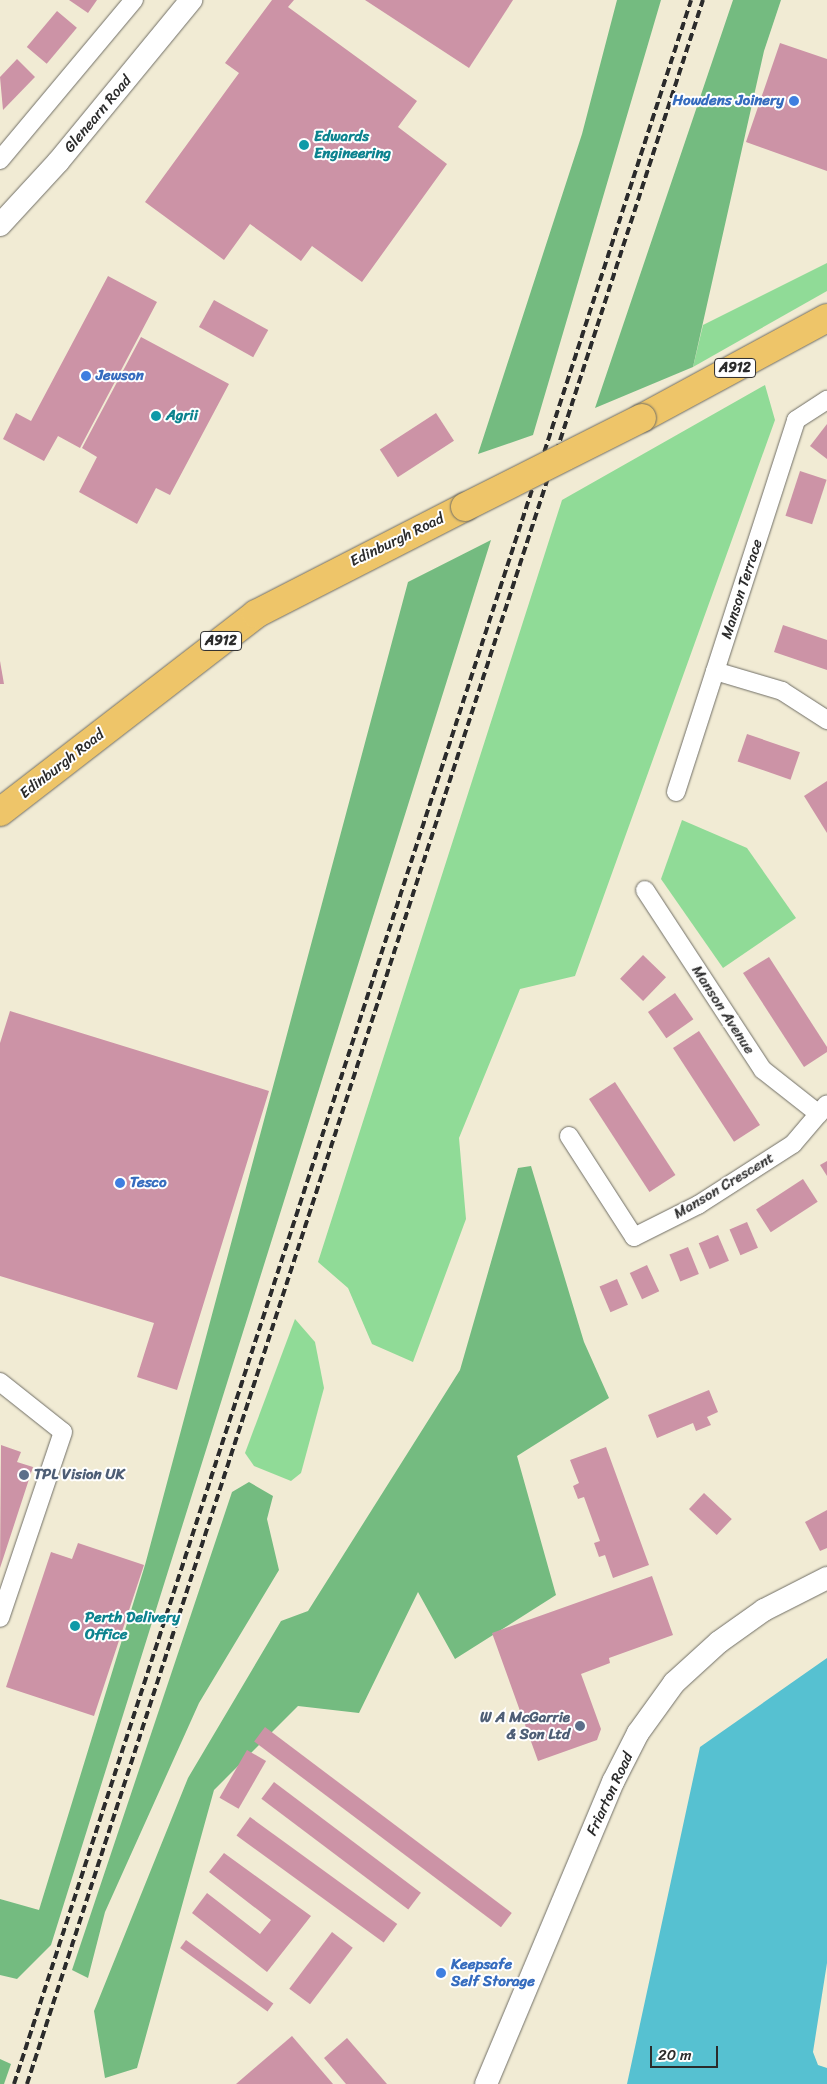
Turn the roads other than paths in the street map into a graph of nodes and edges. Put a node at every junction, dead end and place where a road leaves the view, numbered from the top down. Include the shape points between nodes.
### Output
1 (134, 0) edge
2 (191, 0) edge
3 (0, 160) edge
4 (0, 225) edge
5 (827, 318) edge
6 (827, 400) edge
7 (715, 671) junction
8 (827, 720) edge
9 (676, 792) dead end
10 (0, 812) edge
11 (645, 890) dead end
12 (823, 1109) edge
13 (569, 1136) dead end
14 (0, 1382) edge
15 (827, 1578) edge
16 (0, 1618) edge
17 (486, 2084) edge

1 - 3 street
2 - 4 street, Glenearn Road via 58,162
5 - 10 main road, Edinburgh Road / A912, bridge via 642,418 256,614
6 - 7 street, Manson Terrace via 796,420
7 - 8 street via 782,691
7 - 9 street, Manson Terrace
11 - 12 street, Manson Avenue via 762,1070
12 - 13 street, Manson Crescent via 794,1144 698,1205 634,1237
14 - 16 street via 63,1432
15 - 17 street, Friarton Road via 764,1610 719,1642 674,1684 638,1733 605,1800

